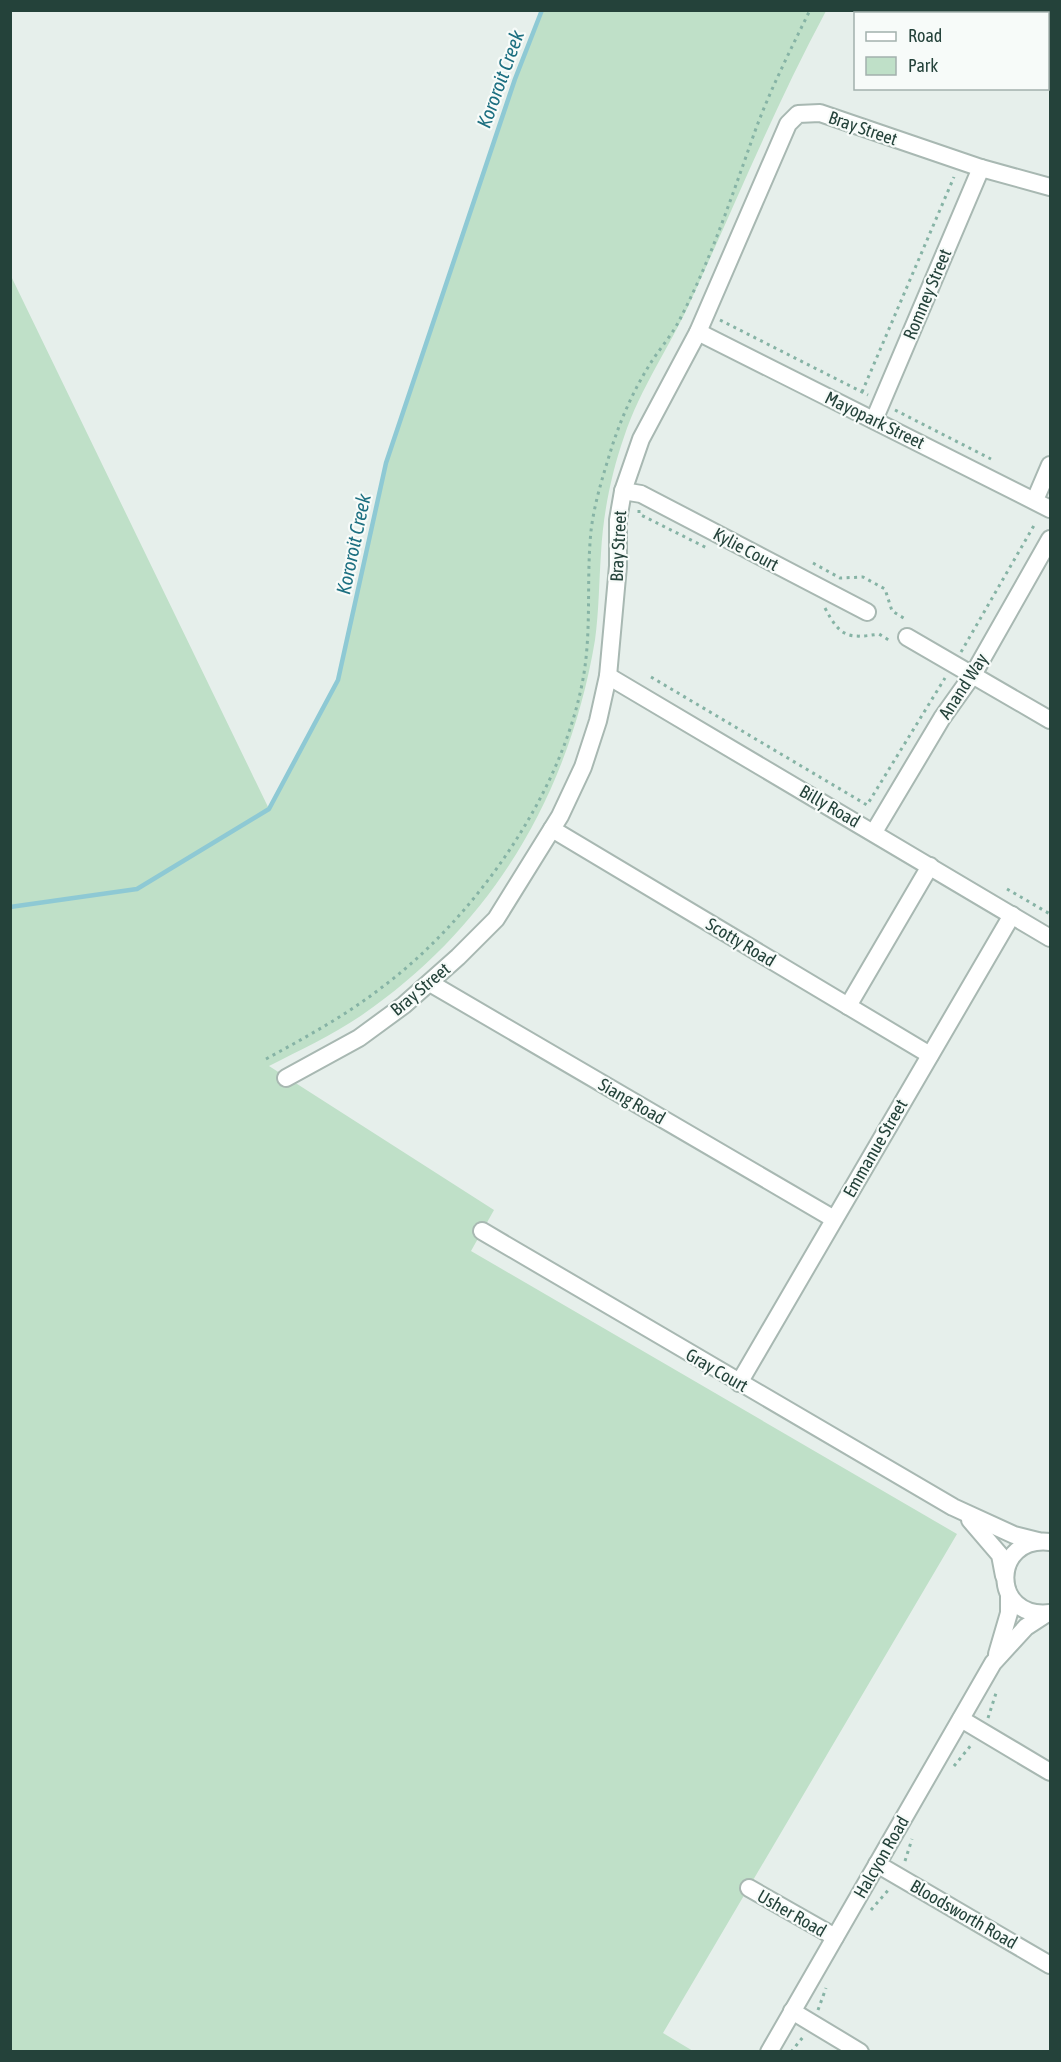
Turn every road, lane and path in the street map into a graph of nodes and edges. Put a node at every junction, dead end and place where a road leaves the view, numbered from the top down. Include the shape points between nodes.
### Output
1 (810, 10) edge
2 (981, 168) junction
3 (954, 177) dead end
4 (1050, 186) edge
5 (720, 320) dead end
6 (698, 332) junction
7 (862, 392) junction
8 (881, 402) junction
9 (874, 420) junction
10 (992, 459) dead end
11 (1050, 465) edge
12 (623, 491) junction
13 (1035, 500) junction
14 (1050, 509) edge
15 (1036, 522) dead end
16 (1050, 539) edge
17 (867, 612) dead end
18 (907, 637) dead end
19 (954, 664) junction
20 (974, 674) junction
21 (608, 676) junction
22 (651, 677) dead end
23 (1050, 720) edge
24 (552, 829) junction
25 (874, 832) junction
26 (930, 866) junction
27 (1007, 889) dead end
28 (1050, 914) edge
29 (1012, 915) junction
30 (1050, 938) edge
31 (430, 983) junction
32 (848, 1006) junction
33 (930, 1054) junction
34 (266, 1059) dead end
35 (286, 1078) dead end
36 (834, 1219) junction
37 (482, 1231) dead end
38 (739, 1383) junction
39 (953, 1507) junction
40 (1046, 1540) edge
41 (1007, 1589) junction
42 (1048, 1613) edge
43 (993, 1663) junction
44 (998, 1687) dead end
45 (961, 1719) junction
46 (980, 1731) junction
47 (953, 1767) dead end
48 (1050, 1772) edge
49 (914, 1830) dead end
50 (877, 1864) junction
51 (898, 1876) junction
52 (749, 1888) dead end
53 (863, 1918) dead end
54 (835, 1937) junction
55 (1050, 1965) edge
56 (828, 1979) dead end
57 (792, 2011) junction
58 (811, 2022) junction
59 (769, 2052) edge
60 (791, 2052) edge
61 (860, 2052) edge

1 - 34 path via 767,103 735,194 680,319 648,367 617,430 591,530 589,633 583,680 549,782 512,845 429,948 336,1021
2 - 4 street, Bray Street
2 - 6 street, Bray Street via 820,113 798,114 788,124
2 - 8 street, Romney Street
3 - 7 path
5 - 7 path
6 - 9 street, Mayopark Street
6 - 12 street, Bray Street via 659,402
7 - 8 path
8 - 9 street, Romney Street
8 - 10 path
9 - 13 street, Mayopark Street
11 - 13 street
12 - 17 street, Kylie Court via 641,494
12 - 21 street, Bray Street
13 - 14 street, Mayopark Street
15 - 19 path
16 - 20 street, Anand Way
18 - 19 street
19 - 20 street
19 - 22 path via 867,805
20 - 23 street
20 - 25 street, Anand Way via 942,718
21 - 24 street, Bray Street via 583,767
21 - 25 street, Billy Road
24 - 31 street, Bray Street via 496,919
24 - 32 street, Scotty Road
25 - 26 street, Billy Road
26 - 29 street, Billy Road
26 - 32 street
27 - 28 path
29 - 30 street, Billy Road
29 - 33 street, Emmanue Street
31 - 35 street, Bray Street via 359,1038
31 - 36 street, Siang Road
32 - 33 street, Scotty Road
33 - 36 street, Emmanue Street
36 - 38 street, Emmanue Street
37 - 38 street, Gray Court
38 - 39 street, Gray Court
39 - 40 street via 1014,1535
39 - 41 street via 975,1524 1000,1555
40 - 41 street via 1027,1544 1010,1560
41 - 42 street via 1027,1612
41 - 43 street via 1009,1613
42 - 43 street via 1026,1627
43 - 45 street, Halcyon Road
44 - 46 path via 991,1713
45 - 46 street
45 - 50 street, Halcyon Road
46 - 47 path
46 - 48 street
49 - 51 path
50 - 51 street, Bloodsworth Road
50 - 54 street, Halcyon Road
51 - 53 path
51 - 55 street, Bloodsworth Road
52 - 54 street, Usher Road
54 - 57 street, Halcyon Road
56 - 58 path
57 - 58 street
57 - 59 street, Halcyon Road
58 - 60 path
58 - 61 street

